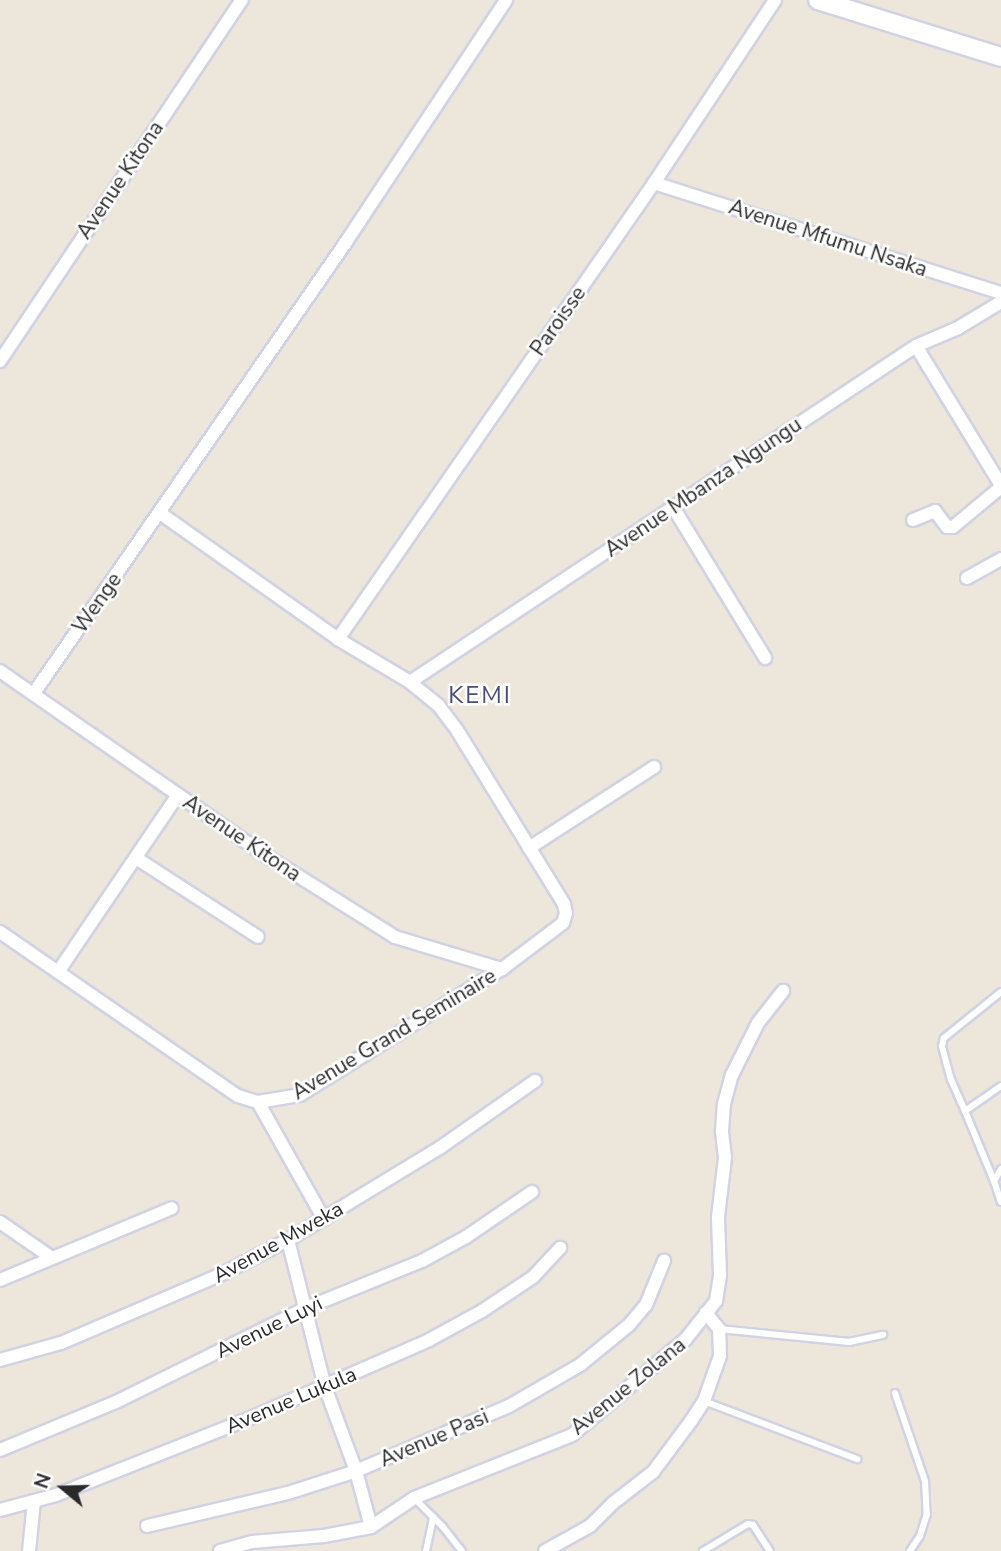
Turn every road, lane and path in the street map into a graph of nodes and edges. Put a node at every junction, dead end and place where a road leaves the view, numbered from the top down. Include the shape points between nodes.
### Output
1 (242, 0) edge
2 (506, 0) edge
3 (775, 0) edge
4 (818, 0) edge
5 (1000, 55) edge
6 (654, 183) junction
7 (1001, 293) edge
8 (1001, 302) edge
9 (916, 346) junction
10 (0, 361) edge
11 (1001, 486) edge
12 (673, 507) junction
13 (160, 513) junction
14 (914, 520) dead end
15 (1001, 559) edge
16 (967, 578) dead end
17 (338, 639) junction
18 (765, 658) dead end
19 (0, 671) edge
20 (410, 682) junction
21 (34, 693) junction
22 (654, 767) dead end
23 (178, 795) junction
24 (529, 848) junction
25 (136, 858) junction
26 (0, 932) edge
27 (258, 937) dead end
28 (502, 969) junction
29 (58, 972) junction
30 (783, 991) dead end
31 (1001, 992) edge
32 (535, 1081) dead end
33 (1001, 1086) edge
34 (258, 1101) junction
35 (965, 1111) junction
36 (1001, 1169) edge
37 (994, 1181) junction
38 (532, 1192) dead end
39 (1001, 1202) edge
40 (172, 1208) dead end
41 (324, 1219) junction
42 (0, 1222) edge
43 (288, 1240) junction
44 (560, 1248) dead end
45 (52, 1258) junction
46 (664, 1261) dead end
47 (0, 1280) edge
48 (306, 1308) junction
49 (706, 1313) junction
50 (719, 1329) junction
51 (883, 1335) dead end
52 (0, 1360) edge
53 (325, 1387) junction
54 (895, 1393) dead end
55 (704, 1401) junction
56 (0, 1450) edge
57 (857, 1459) dead end
58 (356, 1471) junction
59 (414, 1498) junction
60 (34, 1501) junction
61 (0, 1510) edge
62 (433, 1517) junction
63 (147, 1526) dead end
64 (371, 1527) junction
65 (29, 1551) edge
66 (220, 1551) edge
67 (426, 1551) edge
68 (462, 1551) edge
69 (545, 1551) edge
70 (703, 1551) edge
71 (770, 1551) edge
72 (910, 1551) edge

1 - 10 street, Avenue Kitona
2 - 13 street, Wenge
3 - 6 street, Paroisse
4 - 5 street
6 - 7 street, Avenue Mfumu Nsaka
6 - 17 street, Paroisse
8 - 9 street, Avenue Mbanza Ngungu
9 - 11 street
9 - 12 street, Avenue Mbanza Ngungu
11 - 14 street via 953,527 947,527 934,512
12 - 18 street
12 - 20 street, Avenue Mbanza Ngungu
13 - 17 street
13 - 21 street, Wenge
15 - 16 street
17 - 20 street
19 - 21 street, Avenue Kitona
20 - 24 street via 438,705 457,730
21 - 23 street, Avenue Kitona
22 - 24 street
23 - 25 street
23 - 28 street, Avenue Kitona via 395,937
24 - 28 street, Avenue Grand Seminaire via 566,913 563,923
25 - 27 street
25 - 29 street
26 - 29 street
28 - 34 street, Avenue Grand Seminaire via 300,1095
29 - 34 street via 239,1096
30 - 49 street, Avenue Zolana via 744,1046 724,1104 720,1275 716,1301
31 - 35 lane via 949,1031 942,1046
32 - 41 street, Avenue Mweka via 441,1147
33 - 35 lane
34 - 41 street
35 - 37 lane
36 - 37 lane
37 - 39 lane
38 - 48 street, Avenue Luyi via 422,1261
40 - 45 street
41 - 43 street, Avenue Mweka
42 - 45 street
43 - 48 street
43 - 52 street, Avenue Mweka via 224,1273 61,1343
44 - 53 street, Avenue Lukula via 533,1277 482,1311
45 - 47 street
46 - 58 street, Avenue Pasi via 646,1305 580,1365 509,1406
48 - 53 street
48 - 56 street, Avenue Luyi via 116,1402
49 - 50 street
49 - 59 street, Avenue Zolana via 685,1340 572,1435
50 - 51 lane via 849,1342
50 - 55 street via 720,1356
53 - 58 street
53 - 60 street, Avenue Lukula
54 - 72 lane via 925,1480 927,1514
55 - 57 lane
55 - 69 street via 653,1472 590,1526
58 - 63 street, Avenue Pasi via 288,1493
58 - 64 street
59 - 62 lane
59 - 64 street, Avenue Zolana
60 - 61 street, Avenue Lukula
60 - 65 street
62 - 67 lane
62 - 68 lane
64 - 66 street, Avenue Zolana via 252,1542
70 - 71 lane via 748,1524

